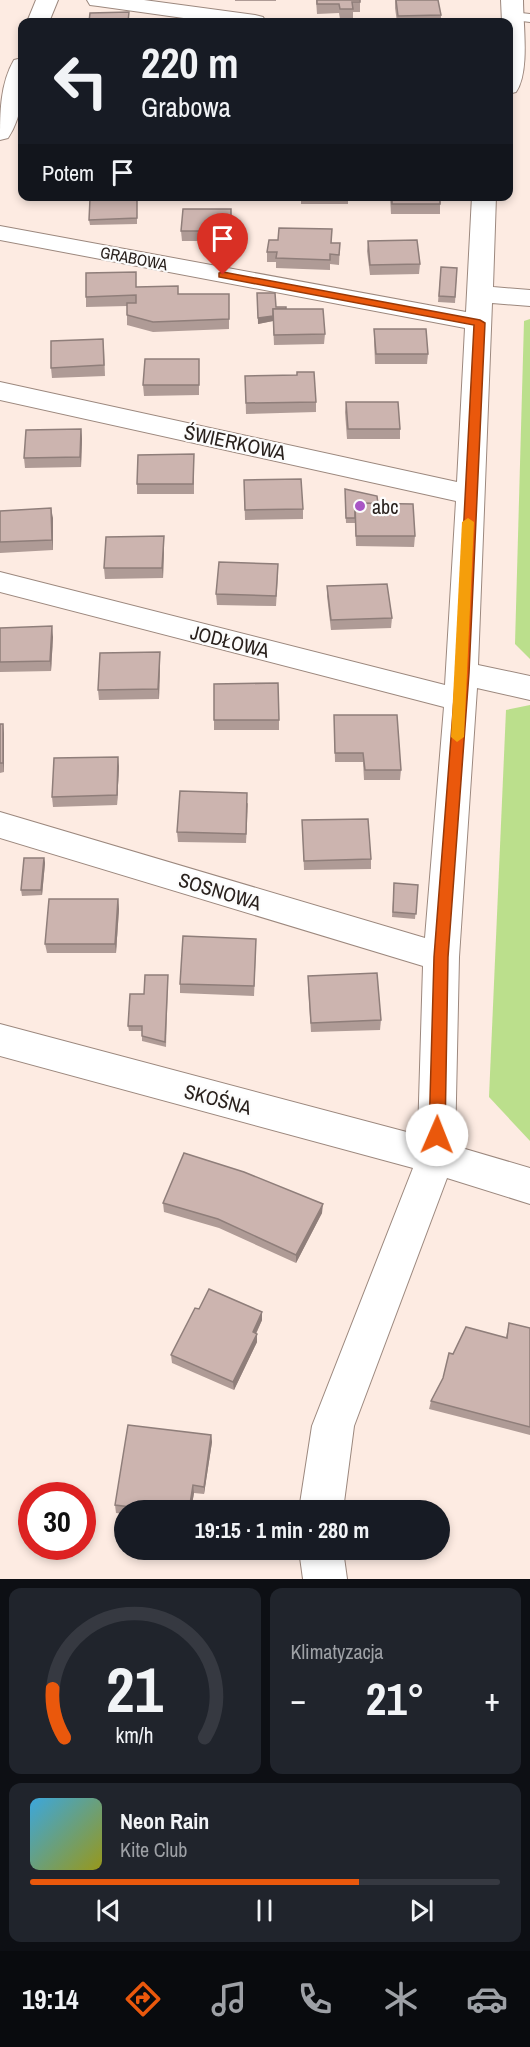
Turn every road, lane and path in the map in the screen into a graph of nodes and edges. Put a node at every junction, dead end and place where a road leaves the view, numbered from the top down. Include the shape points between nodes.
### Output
1 (47, 0) edge
2 (98, 0) edge
3 (518, 11) edge
4 (40, 18) edge
5 (226, 18) edge
6 (516, 52) edge
7 (17, 101) edge
8 (0, 133) edge
9 (484, 201) edge
10 (0, 234) edge
11 (530, 298) edge
12 (481, 309) junction
13 (0, 391) edge
14 (469, 494) junction
15 (0, 582) edge
16 (461, 686) junction
17 (530, 688) edge
18 (0, 825) edge
19 (441, 957) junction
20 (0, 1040) edge
21 (436, 1158) junction
22 (530, 1185) edge
23 (322, 1500) edge
24 (322, 1560) edge
25 (325, 1579) edge

1 - 4 street
2 - 5 street
3 - 6 street
7 - 8 street
9 - 12 street
10 - 12 street, GRABOWA
11 - 12 street, GRABOWA
12 - 14 street
13 - 14 street, ŚWIERKOWA
14 - 16 street
15 - 16 street, JODŁOWA
16 - 17 street, JODŁOWA
16 - 19 street
18 - 19 street, SOSNOWA
19 - 21 street
20 - 21 street, SKOŚNA
21 - 22 street, SKOŚNA
21 - 23 street via 333,1426
24 - 25 street

